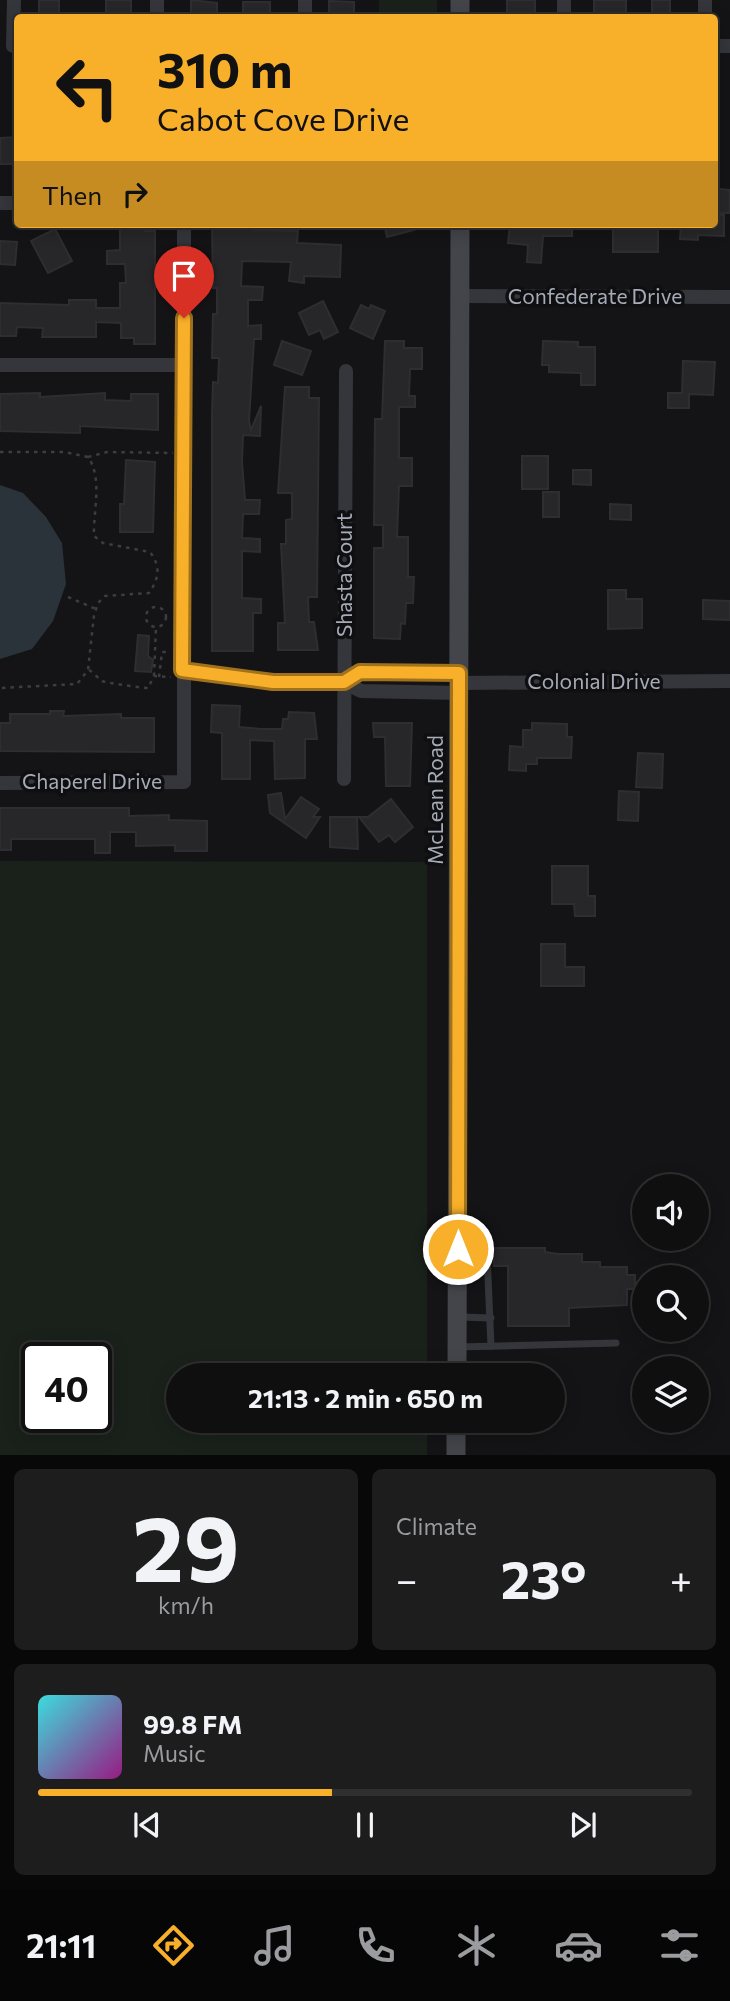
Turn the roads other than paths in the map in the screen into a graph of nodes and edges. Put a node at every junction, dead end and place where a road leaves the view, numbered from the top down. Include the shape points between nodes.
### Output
1 (13, 0) edge
2 (13, 46) dead end
3 (184, 228) edge
4 (460, 228) edge
5 (460, 296) junction
6 (730, 297) edge
7 (0, 365) edge
8 (183, 365) junction
9 (346, 371) dead end
10 (176, 673) junction
11 (730, 681) edge
12 (344, 682) junction
13 (459, 683) junction
14 (344, 779) dead end
15 (0, 783) edge
16 (458, 1249) junction
17 (458, 1317) junction
18 (491, 1318) junction
19 (616, 1343) dead end
20 (491, 1346) junction
21 (458, 1347) junction
22 (457, 1363) edge
23 (456, 1433) edge
24 (456, 1455) edge

1 - 2 street
3 - 8 street
4 - 5 street, McLean Road
5 - 6 street, Confederate Drive
5 - 13 street, McLean Road
7 - 8 street
8 - 10 street
9 - 12 street, Shasta Court
10 - 12 street, Colonial Drive via 273,682
10 - 15 street, Chaperel Drive via 184,782
11 - 13 street, Colonial Drive
12 - 13 street, Colonial Drive via 360,672
12 - 14 street, Shasta Court
13 - 16 street, McLean Road
16 - 17 street, McLean Road
16 - 18 lane via 487,1254
17 - 18 lane
17 - 21 street, McLean Road
18 - 20 lane
19 - 20 lane
20 - 21 lane
21 - 22 street, McLean Road
23 - 24 street

